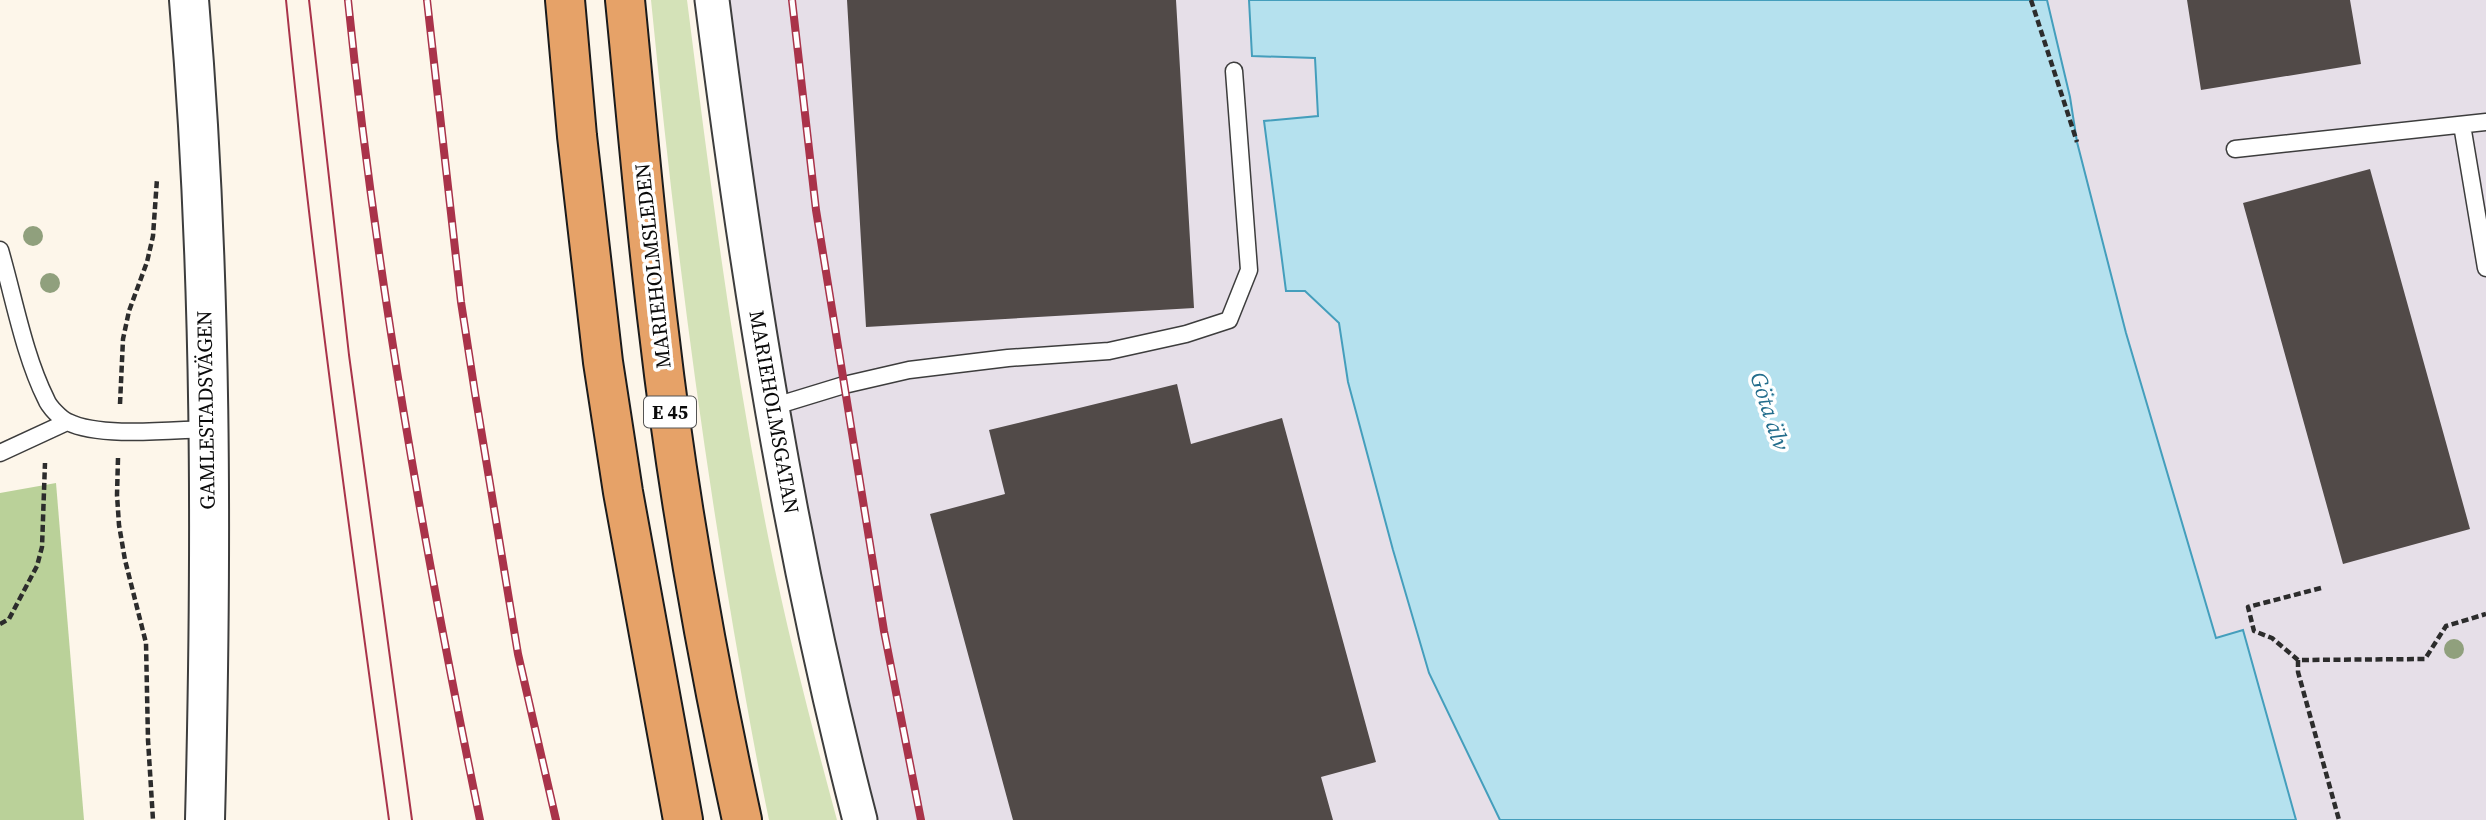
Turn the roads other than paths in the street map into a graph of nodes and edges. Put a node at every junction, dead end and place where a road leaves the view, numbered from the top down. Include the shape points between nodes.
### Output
1 (189, 0) edge
2 (565, 0) edge
3 (625, 0) edge
4 (712, 0) edge
5 (1234, 71) dead end
6 (2486, 122) edge
7 (2462, 124) junction
8 (2235, 149) dead end
9 (0, 250) edge
10 (2486, 268) edge
11 (772, 407) junction
12 (67, 422) junction
13 (208, 429) junction
14 (0, 453) edge
15 (205, 820) edge
16 (683, 820) edge
17 (742, 820) edge
18 (860, 820) edge

1 - 13 street, GAMLESTADSVÄGEN via 200,147
2 - 16 highway, E 45 via 603,362
3 - 17 highway, MARIEHOLMSLEDEN / E 45 via 678,471 713,685
4 - 11 street, MARIEHOLMSGATAN via 739,213
5 - 11 lane via 1249,270 1229,320 1109,351 909,370
6 - 7 lane
7 - 8 lane
7 - 10 lane
9 - 12 lane via 47,402
11 - 18 street, MARIEHOLMSGATAN via 833,719
12 - 13 lane via 119,431
12 - 14 lane
13 - 15 street, GAMLESTADSVÄGEN

